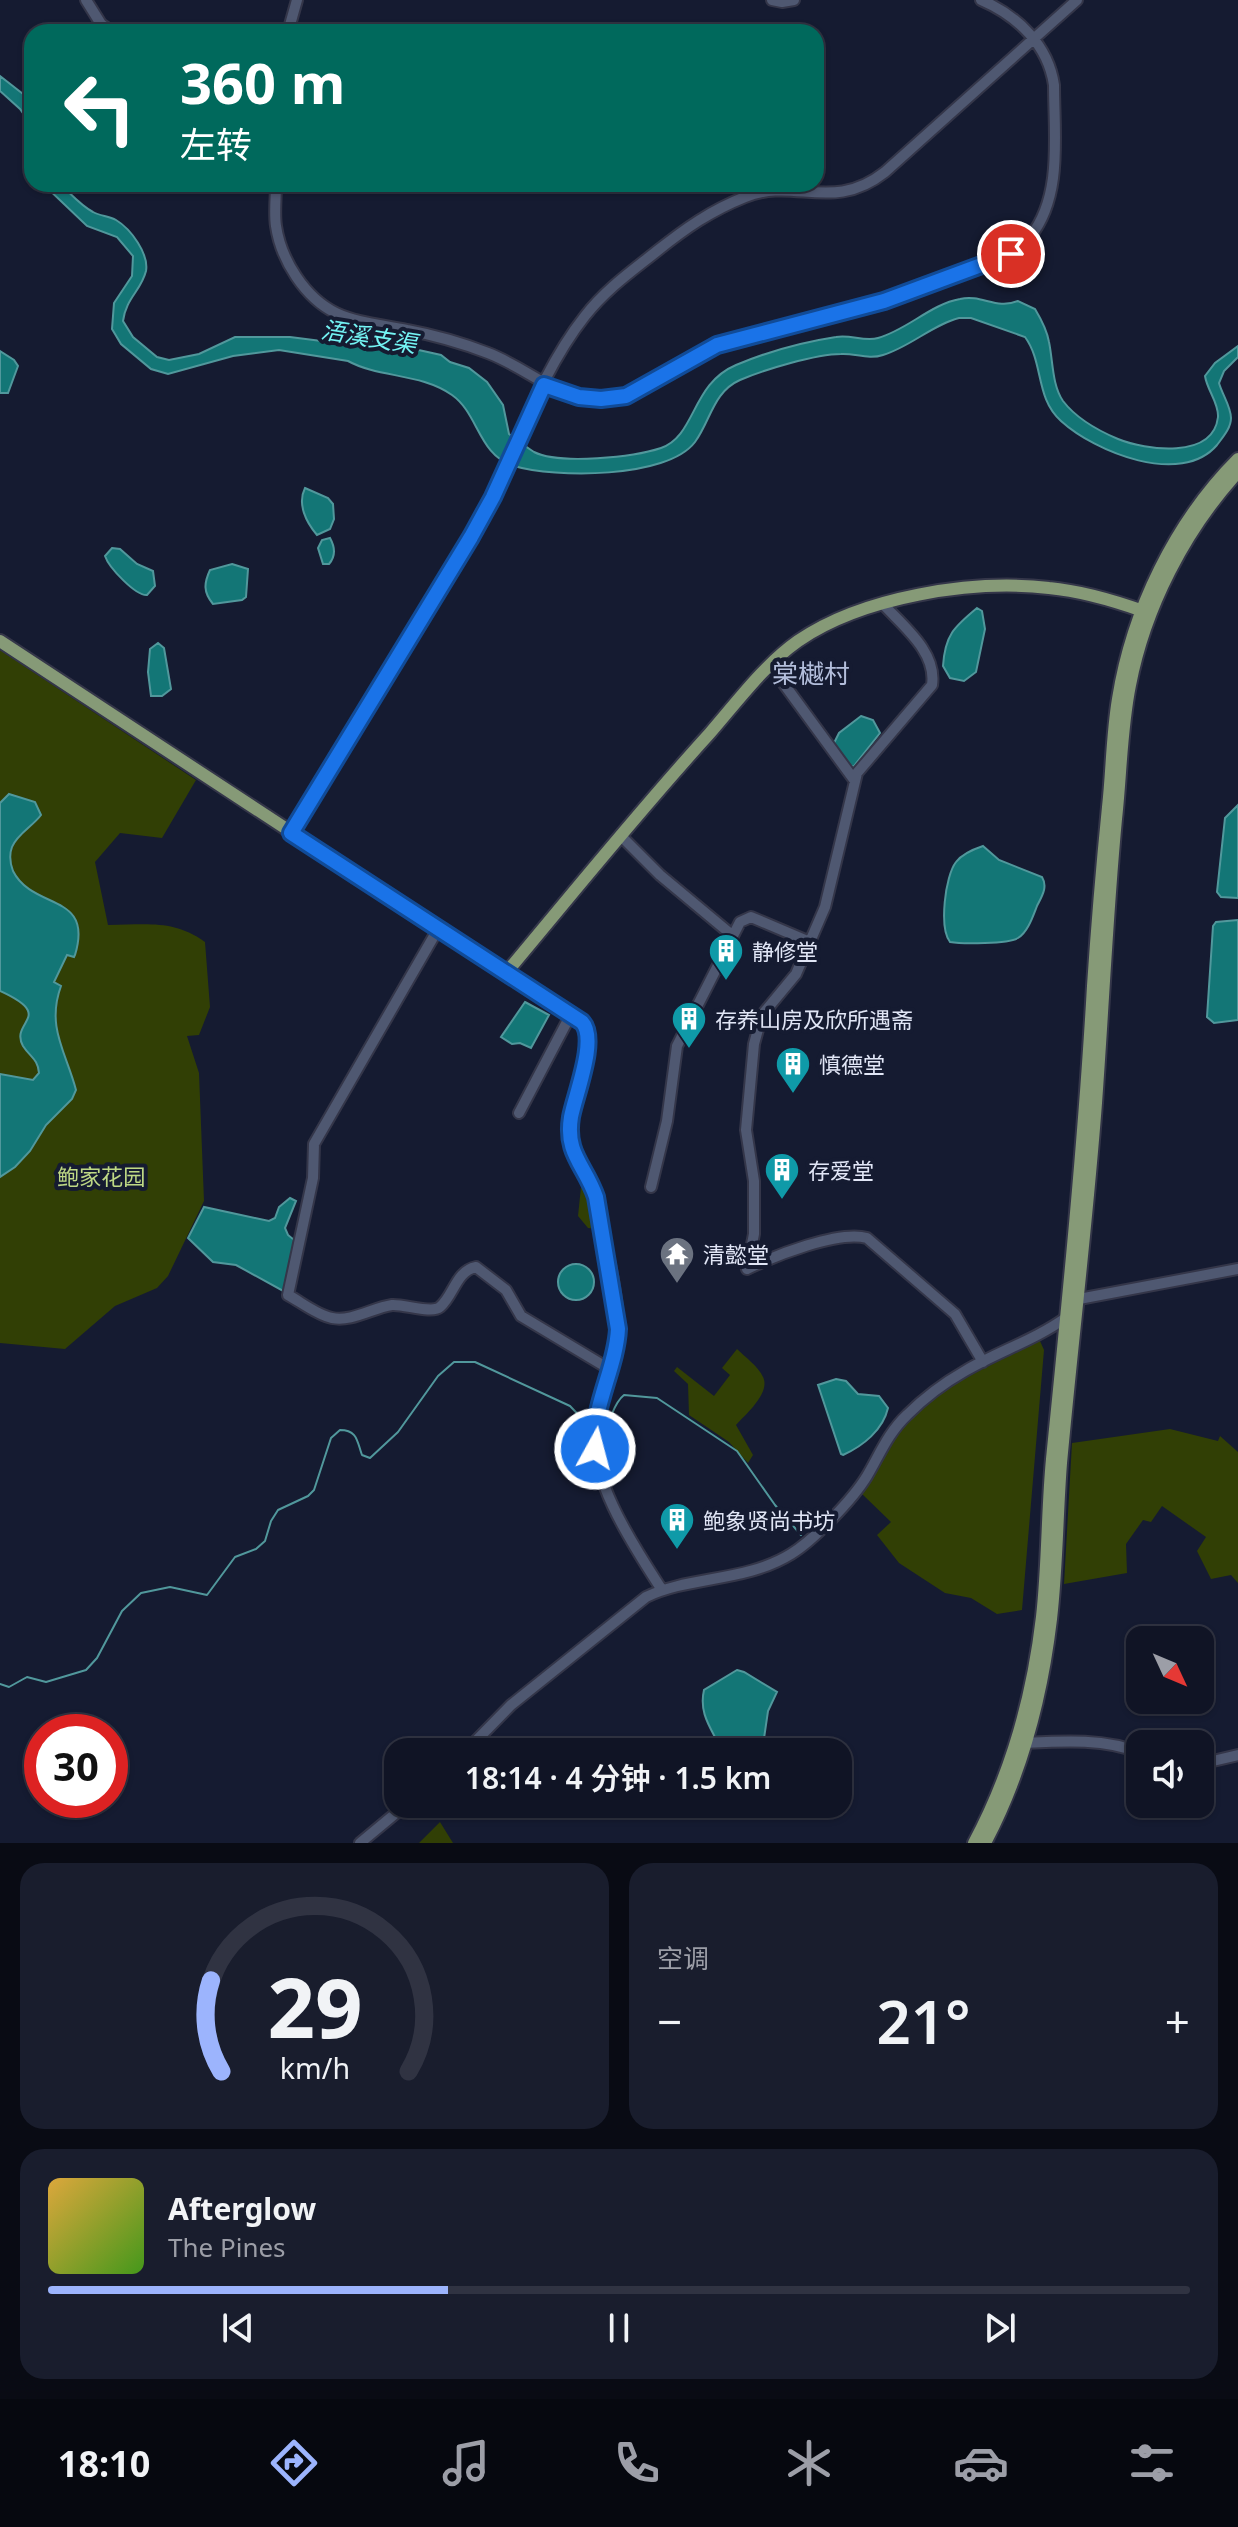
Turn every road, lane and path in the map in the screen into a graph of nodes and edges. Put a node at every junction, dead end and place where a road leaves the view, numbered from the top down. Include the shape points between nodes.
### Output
1 (86, 0) edge
2 (297, 0) edge
3 (772, 0) edge
4 (794, 0) edge
5 (981, 0) edge
6 (1077, 0) edge
7 (101, 24) edge
8 (290, 24) edge
9 (1033, 39) junction
10 (276, 192) edge
11 (544, 385) junction
12 (1238, 459) edge
13 (1238, 472) edge
14 (883, 604) junction
15 (1143, 611) junction
16 (0, 641) edge
17 (770, 665) junction
18 (855, 781) junction
19 (291, 833) junction
20 (621, 836) junction
21 (438, 929) junction
22 (732, 935) junction
23 (810, 942) junction
24 (506, 973) junction
25 (570, 1016) junction
26 (519, 1113) dead end
27 (651, 1187) dead end
28 (1238, 1269) edge
29 (1079, 1299) junction
30 (1067, 1317) junction
31 (983, 1362) junction
32 (611, 1370) junction
33 (662, 1590) junction
34 (479, 1738) edge
35 (1025, 1743) junction
36 (1126, 1749) edge
37 (1238, 1755) edge
38 (1214, 1761) edge
39 (390, 1818) edge
40 (360, 1843) edge
41 (974, 1843) edge
42 (985, 1843) edge

1 - 7 street
2 - 8 street
3 - 4 street
5 - 9 street via 1007,14
6 - 9 street
9 - 11 street via 868,184 832,194 753,194 686,227 596,302
9 - 11 street via 1052,70 1053,175 1045,212 1011,254 884,301 717,345 626,396 579,397
10 - 11 street via 282,248 320,303 345,317 488,353
11 - 19 street via 471,537
12 - 15 main road via 1186,523
13 - 29 main road via 1206,511 1174,565 1148,623 1130,683
14 - 15 main road via 961,589 1023,586 1077,592
14 - 17 main road via 816,630
14 - 18 street via 925,653 934,673 932,685 865,760
15 - 30 main road via 1126,661 1115,724
16 - 19 main road
17 - 18 street
17 - 20 main road
18 - 23 street via 825,907
19 - 21 main road
20 - 22 street
20 - 24 main road
21 - 24 main road
21 - 32 street via 314,1144 313,1178 288,1295 332,1318 395,1305 435,1310 476,1267 506,1290 521,1316
22 - 23 street via 751,917
22 - 27 street via 677,1046
23 - 31 street via 790,983 762,1015 754,1044 746,1130 754,1181 754,1234 747,1269 837,1238 863,1237 955,1314
24 - 25 street
25 - 26 street
25 - 32 street via 588,1031 569,1135 574,1157 596,1197 617,1311
28 - 29 street
29 - 35 main road via 1051,1620
30 - 31 street
30 - 41 main road via 1038,1644 1012,1752
31 - 33 street via 938,1388 901,1420 858,1489 796,1551 770,1565
32 - 33 street via 595,1431 597,1458 624,1531
33 - 34 street via 639,1601 511,1705
35 - 36 street via 1065,1741
35 - 42 main road
37 - 38 street
39 - 40 street

